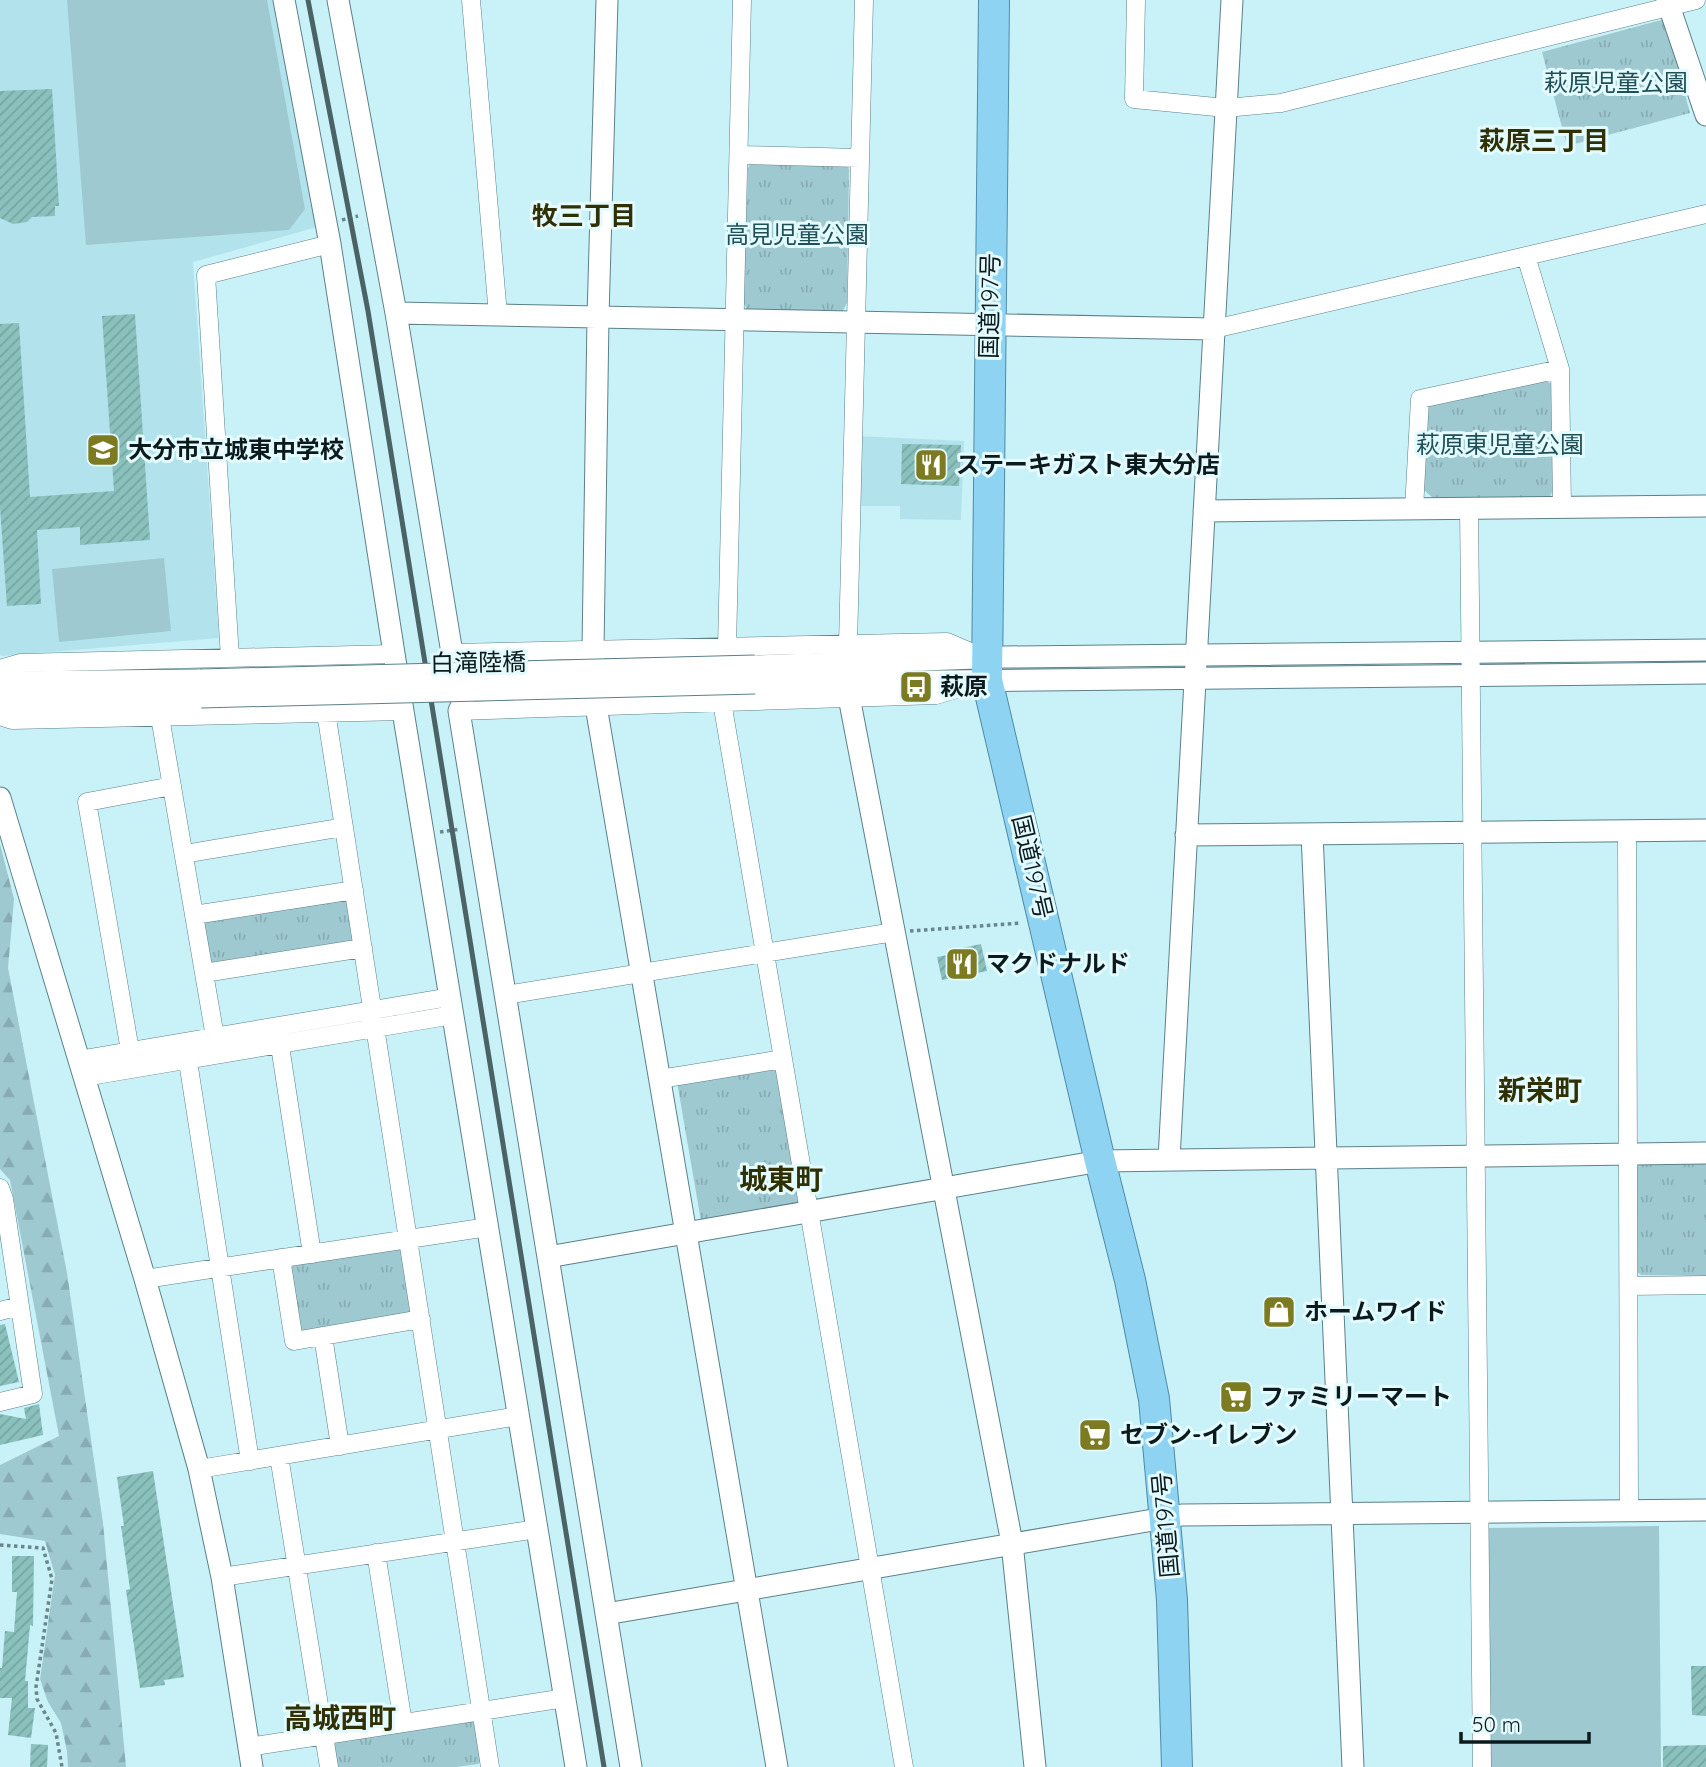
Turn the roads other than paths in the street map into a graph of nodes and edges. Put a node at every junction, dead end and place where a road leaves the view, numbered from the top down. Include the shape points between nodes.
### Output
1 (284, 0) edge
2 (338, 0) edge
3 (471, 0) edge
4 (607, 0) edge
5 (742, 0) edge
6 (863, 0) edge
7 (994, 0) edge
8 (1012, 0) edge
9 (1136, 0) edge
10 (1232, 0) edge
11 (1696, 0) edge
12 (1669, 3) edge
13 (1226, 108) junction
14 (1706, 115) edge
15 (738, 155) junction
16 (860, 158) junction
17 (1706, 214) edge
18 (328, 234) junction
19 (1527, 256) junction
20 (396, 313) junction
21 (498, 315) junction
22 (598, 317) junction
23 (735, 320) junction
24 (855, 322) junction
25 (998, 325) junction
26 (1214, 329) junction
27 (1560, 369) junction
28 (1706, 506) edge
29 (1562, 508) junction
30 (1414, 509) junction
31 (1469, 509) junction
32 (1204, 511) junction
33 (848, 645) junction
34 (727, 647) junction
35 (593, 650) junction
36 (1706, 650) edge
37 (1470, 652) junction
38 (452, 653) junction
39 (395, 654) junction
40 (1196, 654) junction
41 (230, 658) junction
42 (0, 669) edge
43 (996, 669) junction
44 (1706, 673) edge
45 (1471, 676) junction
46 (1195, 678) junction
47 (0, 682) edge
48 (201, 688) junction
49 (849, 697) junction
50 (0, 702) edge
51 (722, 702) junction
52 (596, 706) junction
53 (404, 710) junction
54 (459, 711) junction
55 (326, 712) junction
56 (0, 716) edge
57 (160, 717) junction
58 (172, 786) junction
59 (0, 798) edge
60 (344, 827) junction
61 (1706, 830) edge
62 (1627, 831) junction
63 (1472, 832) junction
64 (1312, 834) junction
65 (1186, 835) junction
66 (184, 854) junction
67 (354, 890) junction
68 (194, 915) junction
69 (894, 932) junction
70 (363, 948) junction
71 (765, 953) junction
72 (204, 973) junction
73 (641, 973) junction
74 (505, 995) junction
75 (452, 1006) junction
76 (374, 1019) junction
77 (279, 1035) junction
78 (215, 1037) junction
79 (185, 1042) junction
80 (130, 1051) junction
81 (783, 1059) junction
82 (188, 1060) junction
83 (81, 1069) junction
84 (133, 1069) junction
85 (660, 1079) junction
86 (1706, 1153) edge
87 (1628, 1154) junction
88 (1475, 1156) junction
89 (1326, 1157) junction
90 (1169, 1159) junction
91 (1110, 1161) junction
92 (0, 1188) edge
93 (943, 1188) junction
94 (809, 1212) junction
95 (3, 1217) edge
96 (488, 1227) junction
97 (686, 1233) junction
98 (408, 1239) junction
99 (312, 1254) junction
100 (548, 1256) junction
101 (281, 1258) junction
102 (220, 1268) junction
103 (145, 1279) junction
104 (1706, 1285) edge
105 (1629, 1286) junction
106 (19, 1306) junction
107 (0, 1311) edge
108 (421, 1319) junction
109 (323, 1336) junction
110 (0, 1402) edge
111 (519, 1416) junction
112 (438, 1429) junction
113 (340, 1446) junction
114 (279, 1456) junction
115 (250, 1461) junction
116 (199, 1469) junction
117 (1629, 1510) junction
118 (1706, 1510) edge
119 (1479, 1512) junction
120 (1341, 1513) junction
121 (1174, 1516) junction
122 (537, 1529) junction
123 (455, 1541) junction
124 (1012, 1543) junction
125 (376, 1553) junction
126 (298, 1565) junction
127 (870, 1568) junction
128 (222, 1577) junction
129 (747, 1589) junction
130 (606, 1614) junction
131 (565, 1698) junction
132 (481, 1711) junction
133 (403, 1723) junction
134 (324, 1735) junction
135 (250, 1757) edge
136 (329, 1767) edge
137 (489, 1767) edge
138 (576, 1767) edge
139 (631, 1767) edge
140 (777, 1767) edge
141 (904, 1767) edge
142 (1035, 1767) edge
143 (1177, 1767) edge
144 (1192, 1767) edge
145 (1353, 1767) edge
146 (1482, 1767) edge

1 - 18 street
2 - 20 street
3 - 21 street
4 - 22 street
5 - 15 street
6 - 16 street
7 - 25 highway, 国道197号
8 - 25 highway, 国道197号
9 - 13 street via 1134,99
10 - 13 street
11 - 12 street
12 - 13 street via 1281,103
12 - 14 street
13 - 26 street
15 - 16 street
15 - 23 street
16 - 24 street
17 - 19 street
18 - 39 street
18 - 41 street via 206,275
19 - 26 street
19 - 27 street
20 - 21 street
20 - 38 street
21 - 22 street
22 - 23 street
22 - 35 street
23 - 24 street
23 - 34 street
24 - 25 street
24 - 33 street
25 - 26 street
25 - 43 highway, 国道197号
26 - 32 street
27 - 29 street
27 - 30 street via 1420,399
28 - 29 street
29 - 31 street
30 - 31 street
30 - 32 street
31 - 37 street
32 - 40 street
33 - 34 street
33 - 43 street via 947,642
34 - 35 street
35 - 38 street
35 - 52 street
36 - 37 street
37 - 40 street
37 - 45 street
38 - 54 street via 463,664 466,697
39 - 41 street
39 - 53 street
40 - 43 street
40 - 46 street
41 - 42 street via 20,663
43 - 46 street
43 - 48 street, 白滝陸橋, bridge
43 - 49 street via 936,695
43 - 91 highway, 国道197号 via 1044,859
43 - 91 highway, 国道197号 via 1044,921
44 - 45 street
45 - 46 street
45 - 63 street
46 - 65 street
47 - 48 street
48 - 50 street
49 - 51 street
49 - 69 street
51 - 52 street
51 - 71 street
52 - 54 street
52 - 73 street
53 - 55 street
53 - 75 street
54 - 74 street
55 - 57 street
55 - 60 street
56 - 57 street via 12,720
57 - 58 street
58 - 66 street
58 - 80 street via 88,802
59 - 83 street
60 - 66 street
60 - 67 street
61 - 62 street
62 - 63 street
62 - 87 street
63 - 64 street
63 - 88 street
64 - 65 street
64 - 89 street
65 - 90 street
66 - 68 street
67 - 68 street
67 - 70 street
68 - 72 street
69 - 71 street
69 - 93 street
70 - 72 street
70 - 76 street
71 - 73 street
71 - 81 street
72 - 78 street
73 - 74 street
73 - 85 street
74 - 100 street
75 - 76 street
75 - 96 street
76 - 77 street
76 - 98 street
77 - 78 street
77 - 82 street
77 - 99 street
78 - 79 street
79 - 80 street
79 - 82 street
80 - 83 street
80 - 84 street
81 - 85 street
81 - 94 street
82 - 84 street
82 - 102 street
83 - 84 street
83 - 103 street
85 - 97 street
86 - 87 street
87 - 88 street
87 - 105 street
88 - 89 street
88 - 119 street
89 - 90 street
89 - 120 street
90 - 91 street
91 - 93 street
91 - 121 highway, 国道197号 via 1168,1391
92 - 95 street
93 - 94 street
93 - 124 street
94 - 97 street
94 - 127 street
95 - 106 street
96 - 98 street
96 - 111 street
97 - 100 street
97 - 129 street
98 - 99 street
98 - 108 street
99 - 101 street
100 - 130 street
101 - 102 street
101 - 109 street via 294,1341
102 - 103 street
102 - 115 street
103 - 116 street
104 - 105 street
105 - 117 street
106 - 107 street
106 - 110 street via 33,1394
108 - 109 street
108 - 112 street
109 - 113 street
111 - 112 street
111 - 122 street
112 - 113 street
112 - 123 street
113 - 114 street
114 - 115 street
114 - 126 street
115 - 116 street
116 - 128 street
117 - 118 street
117 - 119 street
119 - 120 street
119 - 146 street
120 - 121 street
120 - 145 street
121 - 124 street
121 - 143 highway, 国道197号
121 - 144 highway, 国道197号
122 - 123 street
122 - 131 street
123 - 125 street
123 - 132 street
124 - 127 street
124 - 142 street
125 - 126 street
125 - 133 street
126 - 128 street
126 - 134 street
127 - 129 street
127 - 141 street
128 - 135 street
129 - 130 street
129 - 140 street
130 - 139 street
131 - 132 street
131 - 138 street
132 - 133 street
132 - 137 street
133 - 134 street
134 - 135 street
134 - 136 street

